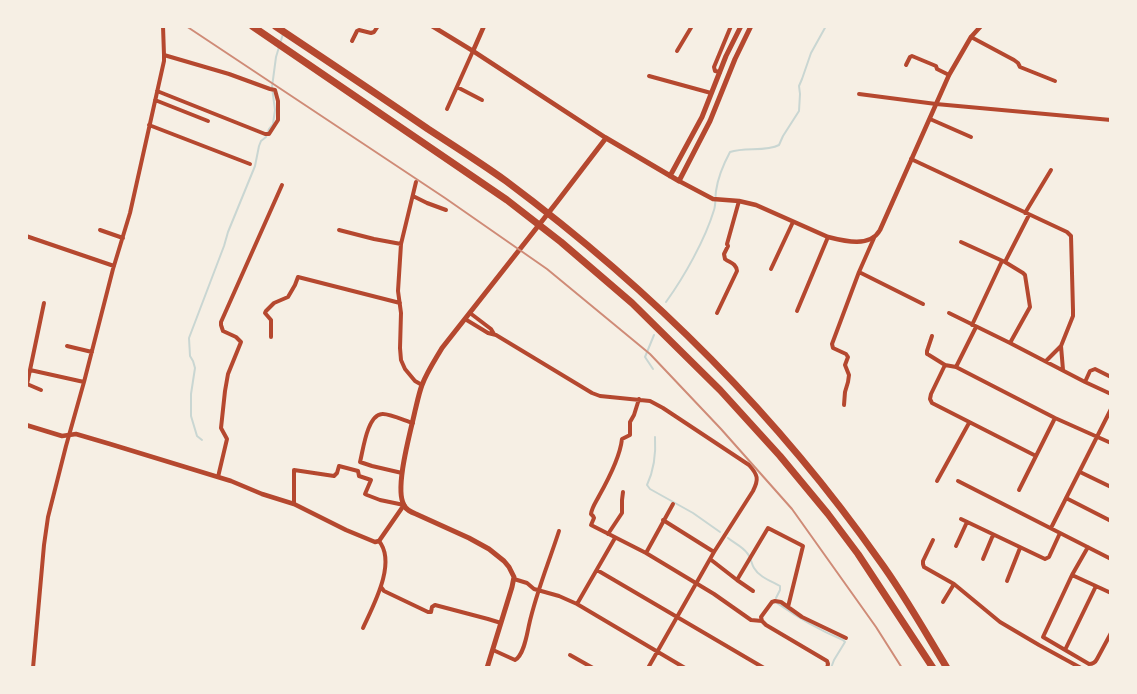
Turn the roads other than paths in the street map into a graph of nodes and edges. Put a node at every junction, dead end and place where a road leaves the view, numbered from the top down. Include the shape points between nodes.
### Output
1 (163, 26) edge
2 (252, 26) edge
3 (275, 26) edge
4 (378, 26) edge
5 (432, 26) edge
6 (484, 26) edge
7 (692, 26) edge
8 (731, 26) edge
9 (741, 26) edge
10 (750, 26) edge
11 (981, 26) edge
12 (971, 37) junction
13 (352, 41) dead end
14 (473, 51) junction
15 (677, 51) dead end
16 (164, 55) junction
17 (906, 65) dead end
18 (720, 72) junction
19 (949, 75) junction
20 (649, 76) dead end
21 (1055, 81) dead end
22 (457, 86) junction
23 (157, 91) junction
24 (711, 93) junction
25 (859, 94) dead end
26 (155, 100) junction
27 (482, 100) dead end
28 (936, 104) junction
29 (447, 109) dead end
30 (702, 117) junction
31 (930, 119) junction
32 (1111, 120) edge
33 (710, 121) junction
34 (208, 122) dead end
35 (149, 124) junction
36 (971, 137) dead end
37 (606, 138) junction
38 (911, 159) junction
39 (250, 164) dead end
40 (1051, 170) dead end
41 (670, 176) junction
42 (679, 181) junction
43 (416, 182) dead end
44 (282, 184) dead end
45 (413, 196) junction
46 (739, 201) junction
47 (446, 210) dead end
48 (1027, 214) junction
49 (793, 222) junction
50 (100, 230) dead end
51 (339, 230) dead end
52 (26, 236) edge
53 (828, 237) junction
54 (123, 238) junction
55 (874, 238) junction
56 (961, 242) dead end
57 (401, 244) junction
58 (1003, 262) junction
59 (114, 266) junction
60 (771, 270) dead end
61 (859, 272) junction
62 (44, 303) dead end
63 (400, 303) junction
64 (923, 304) dead end
65 (797, 311) dead end
66 (470, 313) junction
67 (717, 313) dead end
68 (949, 313) dead end
69 (465, 319) junction
70 (974, 326) junction
71 (494, 334) junction
72 (932, 336) dead end
73 (271, 337) dead end
74 (1010, 343) junction
75 (67, 346) dead end
76 (1062, 346) junction
77 (92, 352) junction
78 (1046, 361) junction
79 (945, 365) junction
80 (956, 368) junction
81 (30, 370) junction
82 (1063, 370) junction
83 (1111, 377) edge
84 (84, 382) junction
85 (1085, 382) junction
86 (422, 385) junction
87 (41, 390) dead end
88 (1111, 394) edge
89 (638, 399) junction
90 (844, 405) dead end
91 (1111, 409) edge
92 (1055, 418) junction
93 (969, 422) junction
94 (413, 423) junction
95 (26, 425) edge
96 (69, 436) junction
97 (1097, 437) junction
98 (1111, 443) edge
99 (1036, 456) junction
100 (360, 462) junction
101 (358, 471) junction
102 (1080, 472) junction
103 (402, 473) junction
104 (218, 477) junction
105 (937, 481) dead end
106 (958, 481) dead end
107 (1111, 486) edge
108 (1019, 490) dead end
109 (623, 492) dead end
110 (1066, 498) junction
111 (294, 504) junction
112 (673, 504) dead end
113 (404, 505) junction
114 (960, 519) dead end
115 (663, 520) junction
116 (1111, 521) edge
117 (967, 522) junction
118 (1051, 528) junction
119 (560, 531) dead end
120 (1060, 533) junction
121 (608, 534) junction
122 (993, 535) junction
123 (615, 538) junction
124 (932, 540) dead end
125 (379, 541) junction
126 (956, 546) dead end
127 (1088, 547) junction
128 (1020, 548) junction
129 (646, 552) junction
130 (714, 552) junction
131 (1111, 558) edge
132 (710, 559) junction
133 (983, 559) dead end
134 (597, 570) junction
135 (1072, 575) junction
136 (514, 580) junction
137 (737, 580) junction
138 (1007, 581) dead end
139 (697, 584) junction
140 (954, 584) junction
141 (1096, 586) junction
142 (381, 587) junction
143 (539, 590) junction
144 (753, 591) dead end
145 (1111, 592) edge
146 (943, 602) dead end
147 (577, 604) junction
148 (788, 607) junction
149 (677, 618) junction
150 (762, 621) junction
151 (501, 624) junction
152 (363, 628) dead end
153 (1111, 633) edge
154 (1043, 637) junction
155 (846, 638) dead end
156 (1039, 645) junction
157 (492, 650) junction
158 (1065, 650) junction
159 (658, 652) junction
160 (570, 655) dead end
161 (33, 668) edge
162 (487, 668) edge
163 (593, 668) edge
164 (648, 668) edge
165 (685, 668) edge
166 (764, 668) edge
167 (827, 668) edge
168 (932, 668) edge
169 (947, 668) edge
170 (1080, 668) edge

1 - 16 street
2 - 168 highway via 507,200 562,242 632,303 714,385 828,514
3 - 169 highway via 504,180 561,224 690,338 791,447 827,491 880,561
4 - 13 street via 372,33 357,31
5 - 14 street
6 - 14 street
7 - 15 street
8 - 18 street via 714,67
9 - 18 main road
10 - 33 main road
11 - 12 street
12 - 19 street
12 - 21 street via 1018,62 1020,67
14 - 22 street
14 - 37 street
16 - 23 street
16 - 23 street via 276,91 278,120 267,134
17 - 19 street via 912,56
18 - 24 main road
19 - 28 street
20 - 24 street
22 - 27 street
22 - 29 street
23 - 26 street
24 - 30 main road
25 - 28 street
26 - 34 street
26 - 35 street
28 - 31 street
28 - 32 street
30 - 33 main road
30 - 41 main road
31 - 36 street
31 - 38 street
33 - 42 main road
35 - 39 street
35 - 54 street
37 - 41 main road
37 - 66 main road
38 - 48 street
38 - 55 street
40 - 48 street
41 - 42 main road
42 - 46 street via 715,200
43 - 45 street
44 - 104 street via 221,322 223,331 241,342 225,391 221,426 227,439
45 - 47 street
45 - 57 street
46 - 49 street
46 - 67 street via 724,254 737,270
48 - 58 street
48 - 76 street via 1072,236 1073,316
49 - 53 street
49 - 60 street
50 - 54 street
51 - 57 street
52 - 59 street
53 - 55 street via 859,242
53 - 65 street
54 - 59 street
55 - 61 street
56 - 58 street
57 - 63 street
58 - 70 street
58 - 74 street via 1025,275 1030,307
59 - 77 street
61 - 64 street
61 - 90 street via 832,344 848,357
62 - 81 street
63 - 73 street via 298,277 288,297 274,303 265,313 271,320
63 - 86 street via 401,360 405,369
66 - 69 main road
66 - 71 street
68 - 70 street
69 - 71 street
69 - 86 main road via 432,364
70 - 74 street
70 - 80 street
71 - 89 street via 592,393
72 - 79 street via 927,354
74 - 78 street
75 - 77 street
76 - 78 street
76 - 82 street
77 - 84 street
78 - 82 street
79 - 80 street
79 - 93 street via 931,394 931,401
80 - 92 street
81 - 84 street
81 - 87 street via 27,384
82 - 85 street
83 - 85 street via 1095,369
84 - 96 street
85 - 88 street
86 - 94 main road
89 - 121 street via 630,422 630,436 623,438 591,514 594,518 591,525
89 - 130 street via 663,408 754,470 757,482 753,491
91 - 97 street
92 - 97 street
92 - 99 street
93 - 99 street
93 - 105 street
94 - 100 street via 386,414 377,416 367,431
94 - 103 main road
95 - 96 street
96 - 104 street via 76,434 102,441
96 - 161 street via 45,534
97 - 98 street
97 - 102 street
99 - 108 street
100 - 101 street
100 - 103 street
101 - 111 street via 339,466 334,476 294,470
101 - 113 street via 359,476 371,481 366,495
102 - 107 street
102 - 110 street
103 - 113 main road via 401,499
104 - 111 street
106 - 118 street
109 - 121 street via 622,513
110 - 116 street
110 - 118 street
111 - 125 street via 373,542
112 - 115 street
113 - 125 street
113 - 136 main road via 416,514 489,548 504,561
114 - 117 street
115 - 129 street
115 - 130 street
117 - 122 street
117 - 126 street
118 - 120 street
119 - 143 street
120 - 127 street
120 - 128 street via 1046,559
121 - 123 street
122 - 128 street
122 - 133 street
123 - 129 street
123 - 134 street
124 - 140 street via 923,561 924,567
125 - 142 street via 385,555
127 - 131 street
127 - 135 street
128 - 138 street
129 - 139 street
130 - 132 street
132 - 137 street
132 - 139 street
134 - 147 street
134 - 149 street
135 - 141 street
135 - 154 street
136 - 143 street
136 - 151 main road
137 - 144 street
137 - 148 street via 768,528 803,546
139 - 149 street
139 - 150 street via 752,620
140 - 146 street
140 - 156 street via 1000,622
141 - 145 street
141 - 158 street
142 - 151 street via 428,612 435,605
142 - 152 street
143 - 147 street
143 - 157 street via 518,658 515,660
147 - 159 street
148 - 150 street via 781,602 772,602 761,617
148 - 155 street via 808,621
149 - 159 street
149 - 166 street
150 - 167 street via 827,661
151 - 157 main road
153 - 158 street via 1095,663 1089,664
154 - 156 street
154 - 158 street
156 - 170 street
157 - 162 main road
159 - 164 street
159 - 165 street
160 - 163 street

